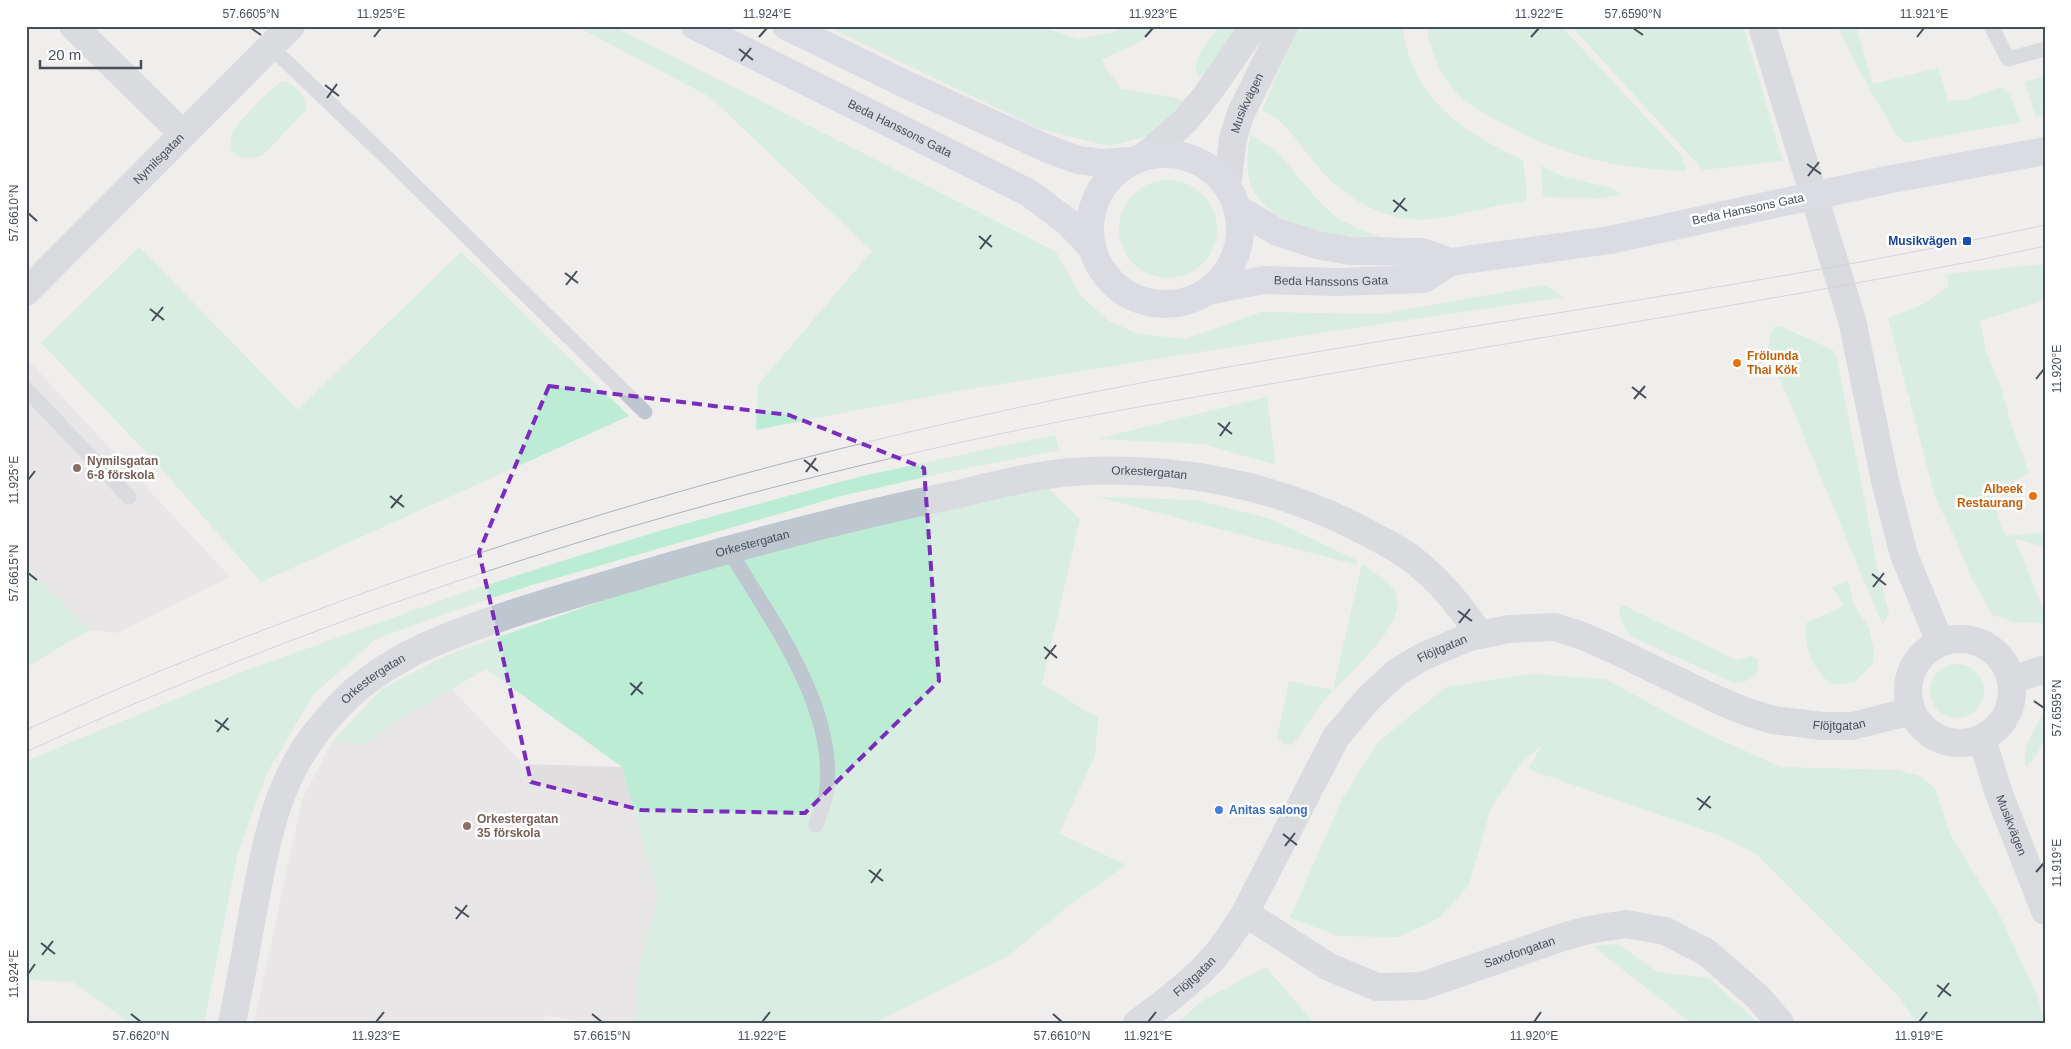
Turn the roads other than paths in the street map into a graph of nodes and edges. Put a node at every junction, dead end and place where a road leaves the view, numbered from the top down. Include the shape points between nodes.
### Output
1 (73, 26) edge
2 (291, 26) edge
3 (695, 26) edge
4 (786, 26) edge
5 (1254, 26) edge
6 (1284, 26) edge
7 (1762, 26) edge
8 (1991, 26) edge
9 (271, 47) junction
10 (2045, 49) edge
11 (182, 134) junction
12 (2045, 152) edge
13 (1139, 158) junction
14 (1233, 198) junction
15 (1092, 248) junction
16 (1450, 262) junction
17 (1208, 291) junction
18 (26, 292) edge
19 (26, 389) edge
20 (645, 412) dead end
21 (129, 497) dead end
22 (728, 550) junction
23 (1480, 635) junction
24 (1940, 642) junction
25 (2045, 669) edge
26 (2011, 680) junction
27 (1912, 711) junction
28 (1982, 739) junction
29 (816, 825) dead end
30 (2045, 910) edge
31 (1245, 913) junction
32 (232, 1023) edge
33 (1137, 1023) edge
34 (1780, 1023) edge

1 - 11 street
2 - 9 street, Nymilsgatan
3 - 15 street, Beda Hanssons Gata via 1029,192 1069,223
4 - 13 street, Beda Hanssons Gata via 1048,149 1078,160 1102,163
5 - 13 street via 1186,120
6 - 14 street, Musikvägen via 1241,113 1233,138
7 - 24 street via 1852,320 1885,482 1904,555
8 - 10 lane via 2008,59
9 - 11 street, Nymilsgatan
9 - 20 lane
11 - 18 street, Nymilsgatan
12 - 16 street, Beda Hanssons Gata, bridge via 1887,180 1610,240
13 - 14 street, Beda Hanssons Gata via 1172,154 1198,160 1209,167
13 - 15 street, Beda Hanssons Gata via 1110,177 1096,198 1090,222
14 - 16 street, Beda Hanssons Gata via 1277,232 1317,245 1350,251 1422,252
14 - 17 street, Beda Hanssons Gata via 1241,224 1236,255 1220,281
15 - 17 street, Beda Hanssons Gata via 1111,282 1145,302 1178,303
16 - 17 street, Beda Hanssons Gata via 1424,279 1263,280
19 - 21 lane
22 - 23 street, Orkestergatan via 889,508 1069,472 1134,470 1186,474 1304,503 1351,523 1422,566 1458,603
22 - 29 lane via 790,653 815,708 827,756 827,790
22 - 32 street, Orkestergatan via 453,634 398,659 350,696 311,739 283,792 260,875
23 - 27 street, Flöjtgatan via 1510,629 1555,627 1608,647 1718,700 1773,720 1852,726
23 - 31 street, Flöjtgatan via 1422,657 1397,672 1362,706 1336,737
24 - 26 street via 1966,639 1979,642 1990,648 2007,668
24 - 27 street via 1921,656 1912,671 1908,688
25 - 26 street
26 - 28 street via 2012,700 2005,719
27 - 28 street via 1925,730 1941,740 1959,744
28 - 30 street, Musikvägen via 1999,794
31 - 33 street, Flöjtgatan via 1210,963
31 - 34 street, Saxofongatan via 1329,966 1377,987 1422,986 1588,930 1626,924 1666,931 1706,952 1758,997

